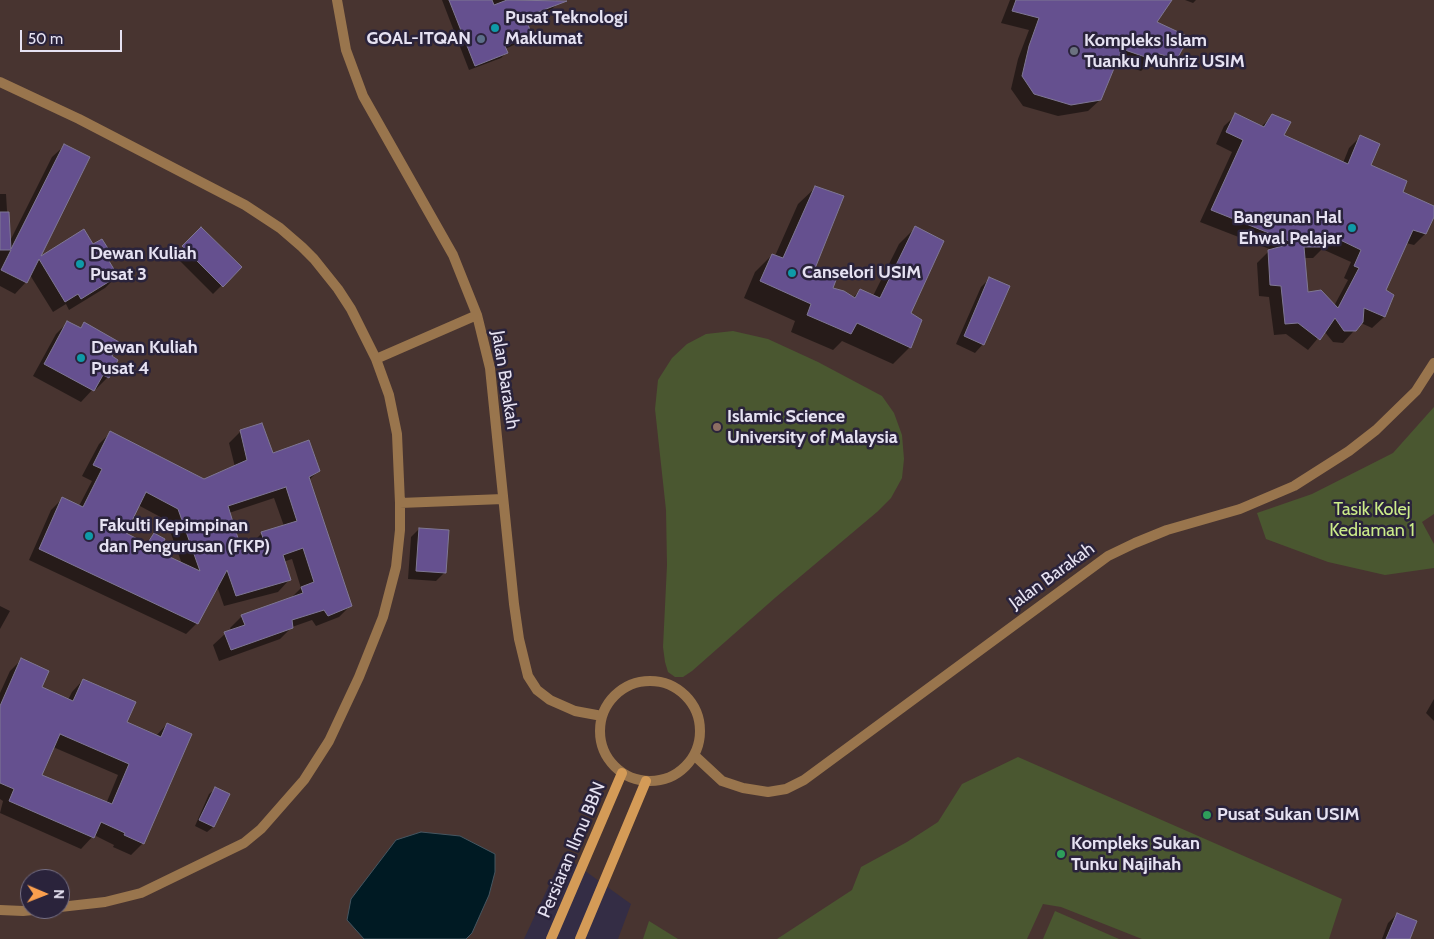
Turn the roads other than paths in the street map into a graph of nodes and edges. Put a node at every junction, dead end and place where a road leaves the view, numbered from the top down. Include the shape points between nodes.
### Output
1 (337, 0) edge
2 (0, 82) edge
3 (477, 315) junction
4 (376, 359) junction
5 (1434, 364) edge
6 (503, 499) junction
7 (400, 503) junction
8 (602, 716) junction
9 (694, 756) junction
10 (622, 773) junction
11 (646, 781) junction
12 (70, 906) edge
13 (0, 910) edge
14 (20, 911) edge
15 (552, 939) edge
16 (580, 939) edge

1 - 3 street, Jalan Barakah via 346,50 363,96 453,255
2 - 4 street via 245,205 280,228 314,259 338,289
3 - 4 street
3 - 6 street, Jalan Barakah via 490,368
4 - 7 street via 397,434
5 - 9 street, Jalan Barakah via 1416,391 1349,451 1276,494 1240,509 1167,530 1108,556 786,790 768,792 722,781
6 - 7 street
6 - 8 street, Jalan Barakah via 519,638 528,676 537,690 550,700 575,711
7 - 12 street via 396,567 383,618 333,733 304,780 261,829 244,843 141,893
8 - 9 street via 620,690 650,680 664,682 688,697 696,710 700,741
8 - 10 street via 603,748
9 - 11 street via 674,776
10 - 11 street
10 - 15 street, Persiaran Ilmu BBN
11 - 16 street
13 - 14 street

